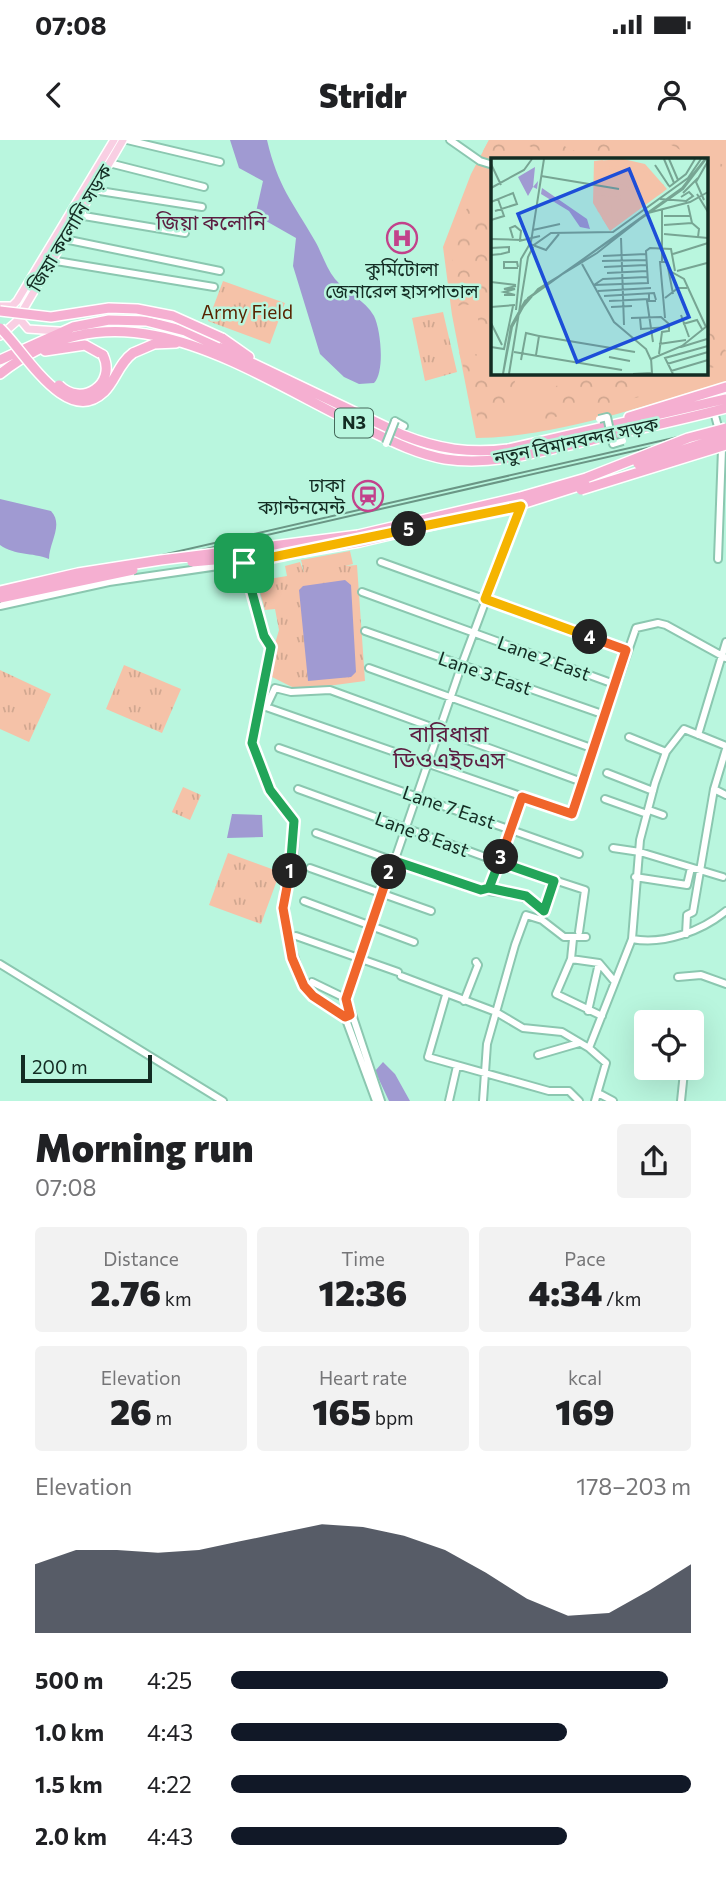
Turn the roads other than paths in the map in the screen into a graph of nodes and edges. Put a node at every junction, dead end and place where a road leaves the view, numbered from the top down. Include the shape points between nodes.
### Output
1 (114, 140) edge
2 (125, 140) edge
3 (450, 140) edge
4 (220, 162) dead end
5 (109, 163) junction
6 (491, 164) edge
7 (204, 187) dead end
8 (93, 190) junction
9 (202, 207) dead end
10 (78, 215) junction
11 (185, 233) dead end
12 (64, 239) junction
13 (50, 260) junction
14 (220, 271) dead end
15 (214, 287) dead end
16 (15, 303) junction
17 (0, 308) edge
18 (18, 316) junction
19 (0, 326) edge
20 (62, 330) junction
21 (0, 335) edge
22 (191, 345) junction
23 (21, 348) junction
24 (36, 351) junction
25 (0, 360) edge
26 (256, 364) junction
27 (0, 374) edge
28 (726, 387) edge
29 (726, 399) edge
30 (326, 404) junction
31 (726, 408) edge
32 (714, 412) junction
33 (599, 419) dead end
34 (612, 425) junction
35 (404, 426) dead end
36 (726, 428) edge
37 (726, 436) edge
38 (623, 441) dead end
39 (383, 443) dead end
40 (725, 447) edge
41 (555, 495) junction
42 (521, 506) junction
43 (718, 559) dead end
44 (381, 562) dead end
45 (244, 563) junction
46 (0, 591) edge
47 (362, 592) dead end
48 (0, 598) edge
49 (485, 599) junction
50 (0, 606) edge
51 (365, 631) dead end
52 (474, 632) junction
53 (726, 642) edge
54 (626, 650) junction
55 (724, 657) edge
56 (461, 664) junction
57 (369, 668) dead end
58 (614, 684) junction
59 (450, 697) junction
60 (604, 715) junction
61 (439, 729) junction
62 (698, 735) junction
63 (629, 737) dead end
64 (726, 747) edge
65 (279, 748) dead end
66 (594, 749) junction
67 (666, 752) junction
68 (426, 764) junction
69 (607, 773) dead end
70 (582, 782) junction
71 (298, 789) dead end
72 (714, 789) junction
73 (653, 790) junction
74 (726, 795) edge
75 (416, 796) junction
76 (522, 797) junction
77 (605, 799) dead end
78 (648, 812) junction
79 (663, 814) dead end
80 (404, 828) junction
81 (510, 829) junction
82 (316, 833) dead end
83 (613, 848) dead end
84 (640, 852) junction
85 (579, 854) dead end
86 (392, 860) junction
87 (499, 862) junction
88 (310, 868) dead end
89 (691, 868) junction
90 (701, 871) junction
91 (635, 877) junction
92 (723, 877) dead end
93 (554, 881) junction
94 (489, 888) junction
95 (381, 893) junction
96 (304, 901) dead end
97 (431, 911) dead end
98 (726, 911) edge
99 (370, 926) junction
100 (579, 932) dead end
101 (686, 934) junction
102 (296, 936) dead end
103 (586, 937) dead end
104 (573, 939) junction
105 (632, 939) junction
106 (414, 942) dead end
107 (360, 959) junction
108 (570, 959) junction
109 (476, 962) dead end
110 (599, 963) junction
111 (0, 964) edge
112 (678, 977) dead end
113 (312, 982) dead end
114 (615, 982) junction
115 (726, 984) edge
116 (446, 995) junction
117 (344, 998) junction
118 (464, 1001) junction
119 (589, 1010) junction
120 (496, 1012) junction
121 (348, 1016) junction
122 (602, 1016) junction
123 (579, 1044) junction
124 (589, 1048) junction
125 (538, 1055) dead end
126 (457, 1066) junction
127 (485, 1072) junction
128 (683, 1080) edge
129 (598, 1093) junction
130 (213, 1098) edge
131 (223, 1101) edge
132 (376, 1101) edge
133 (381, 1101) edge
134 (449, 1101) edge
135 (483, 1101) edge
136 (579, 1101) edge
137 (595, 1101) edge
138 (613, 1101) edge
139 (681, 1101) edge

1 - 16 main road, জিয়া কলোনি সড়ক
2 - 4 street
2 - 5 main road, জিয়া কলোনি সড়ক
3 - 6 street
5 - 7 street
5 - 8 main road, জিয়া কলোনি সড়ক
8 - 9 street
8 - 10 main road, জিয়া কলোনি সড়ক
10 - 11 street
10 - 12 main road, জিয়া কলোনি সড়ক
12 - 13 main road, জিয়া কলোনি সড়ক
12 - 14 street
13 - 15 street
13 - 18 main road, জিয়া কলোনি সড়ক
16 - 17 main road
16 - 21 main road, জিয়া কলোনি সড়ক
17 - 26 highway, bridge via 51,317 109,308 173,316 222,338
18 - 20 main road via 28,329
18 - 21 main road, জিয়া কলোনি সড়ক
19 - 22 highway, bridge via 55,391 74,401 101,394 133,353 160,343
19 - 24 highway, bridge via 69,393 87,394 103,383 107,366 103,355 85,345
20 - 23 highway, নতুন বিমানবন্দর সড়ক / N3
20 - 26 highway, নতুন বিমানবন্দর সড়ক / N3 via 109,320 146,321 185,331
21 - 23 main road
22 - 24 highway, নতুন বিমানবন্দর সড়ক / N3 via 124,330 77,335
22 - 30 highway, নতুন বিমানবন্দর সড়ক / N3
23 - 25 highway, নতুন বিমানবন্দর সড়ক / N3
24 - 27 highway, নতুন বিমানবন্দর সড়ক / N3
26 - 30 highway, নতুন বিমানবন্দর সড়ক / N3
28 - 34 highway via 647,409
29 - 34 highway, নতুন বিমানবন্দর সড়ক / N3
30 - 32 highway, নতুন বিমানবন্দর সড়ক / N3 via 418,452 469,460 523,456
30 - 34 highway, নতুন বিমানবন্দর সড়ক / N3 via 419,442 454,450 508,449
31 - 32 highway, নতুন বিমানবন্দর সড়ক / N3
32 - 40 street
33 - 38 street, bridge via 607,417 613,444
35 - 39 street, bridge via 396,421
36 - 46 highway, bridge via 572,482 358,535 161,560
37 - 41 highway, bridge via 694,443
40 - 41 highway, bridge
40 - 42 street
40 - 43 street
41 - 48 highway, bridge via 360,542 139,569
42 - 45 street
42 - 49 street
44 - 49 street
45 - 50 street via 108,582
45 - 121 street via 271,647 253,746 270,790 295,825 284,891 287,935 304,986
47 - 52 street, Lane 2 East
49 - 52 street
49 - 54 street
51 - 56 street, Lane 3 East
52 - 56 street
52 - 58 street, Lane 2 East
53 - 55 street
54 - 55 street via 640,626 673,624
54 - 58 street
55 - 62 street
56 - 59 street
56 - 60 street, Lane 3 East
57 - 59 street
58 - 60 street
59 - 61 street
59 - 66 street
60 - 66 street
61 - 68 street
61 - 68 street via 330,690 275,688 266,707
61 - 70 street
62 - 64 street
62 - 67 street via 682,729
63 - 67 street
64 - 72 street
65 - 75 street, Lane 7 East
66 - 70 street
67 - 73 street
68 - 75 street
68 - 76 street
69 - 73 street
70 - 76 street via 572,814
71 - 80 street, Lane 8 East
72 - 74 street
72 - 90 street
73 - 78 street
75 - 80 street
75 - 81 street, Lane 7 East
76 - 81 street
77 - 78 street
78 - 79 street
78 - 84 street
80 - 86 street
80 - 87 street, Lane 8 East
81 - 85 street, Lane 7 East
81 - 87 street
82 - 86 street
83 - 84 street
84 - 89 street
84 - 91 street
86 - 94 street via 469,888
86 - 95 street
87 - 93 street, Lane 8 East
87 - 94 street
88 - 95 street
89 - 90 street
89 - 91 street via 687,885
90 - 92 street
90 - 101 street
91 - 105 street
93 - 94 street via 544,911 526,896
93 - 100 street, Lane 8 East via 586,891
95 - 97 street
95 - 99 street
96 - 99 street
98 - 101 street
99 - 106 street
99 - 107 street
101 - 105 street
102 - 107 street
103 - 104 street
104 - 108 street
104 - 120 street via 526,915
105 - 114 street
107 - 116 street
107 - 117 street
108 - 110 street
108 - 119 street via 556,994
109 - 118 street
110 - 114 street
110 - 119 street
111 - 130 street
112 - 115 street via 701,975
113 - 117 street
114 - 122 street
116 - 118 street
116 - 126 street via 428,1057
117 - 121 street
118 - 120 street
119 - 122 street
120 - 123 street via 523,1028 562,1032
120 - 127 street
121 - 132 street
121 - 133 street
122 - 124 street
123 - 124 street
123 - 125 street
124 - 129 street via 607,1063
126 - 127 street
126 - 134 street
127 - 135 street
127 - 136 street via 563,1094 569,1091
128 - 139 street
129 - 137 street
129 - 138 street
130 - 131 street

